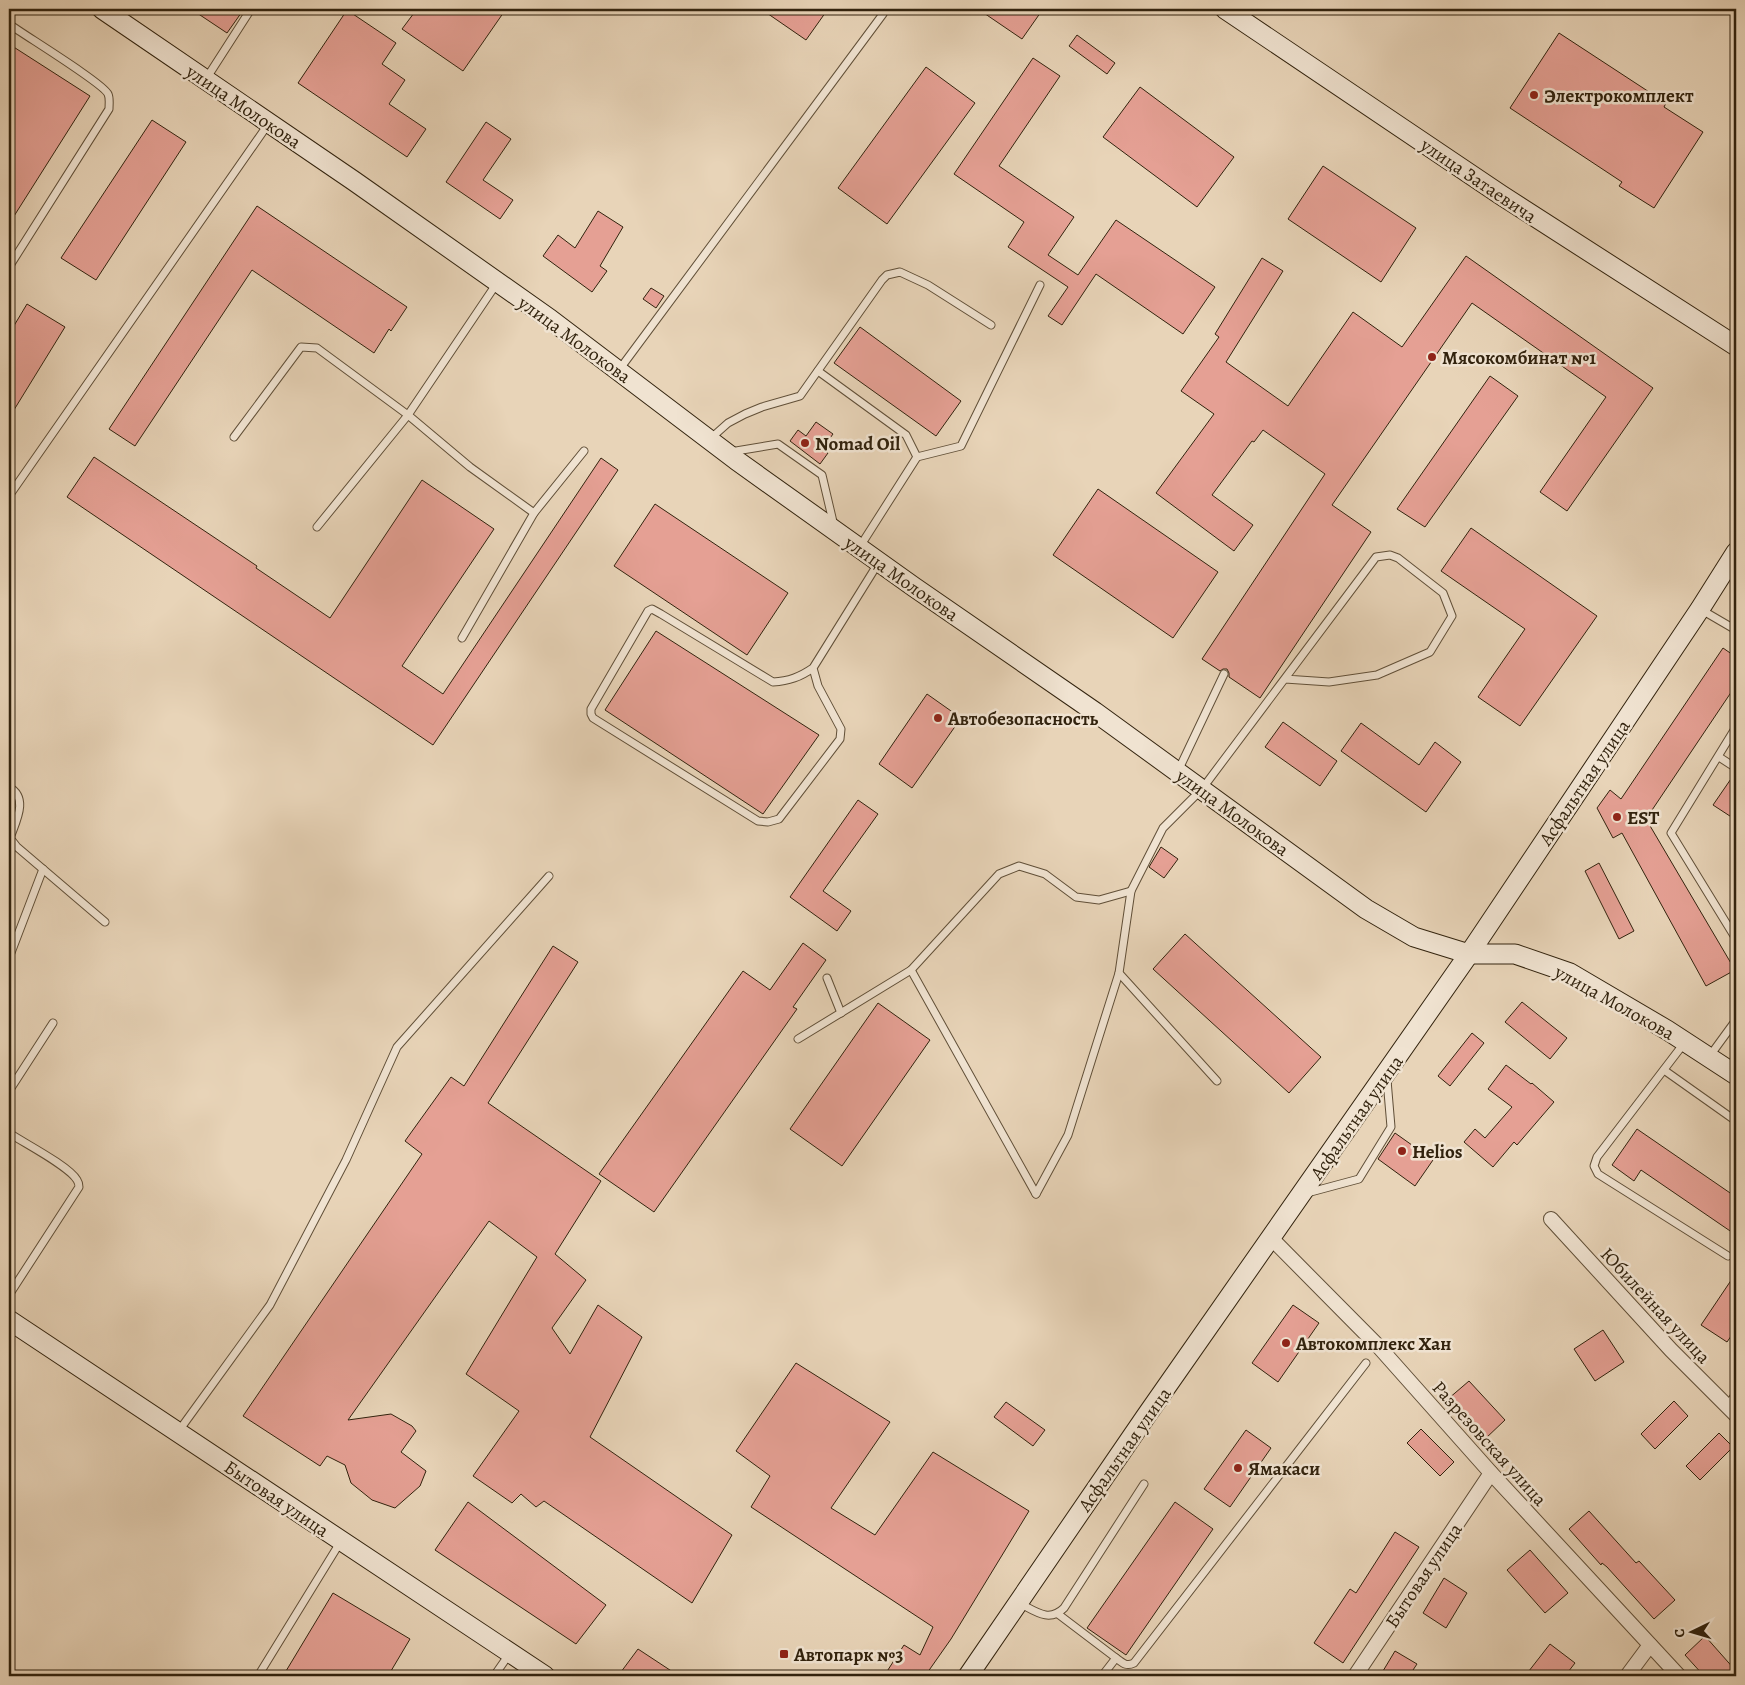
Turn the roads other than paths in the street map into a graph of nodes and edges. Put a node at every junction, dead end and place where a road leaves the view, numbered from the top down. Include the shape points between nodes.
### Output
1 (102, 9) edge
2 (251, 9) edge
3 (885, 9) edge
4 (1225, 9) edge
5 (9, 24) edge
6 (206, 80) junction
7 (269, 123) junction
8 (9, 267) edge
9 (497, 282) junction
10 (1040, 286) dead end
11 (991, 325) dead end
12 (1736, 346) edge
13 (618, 370) junction
14 (818, 371) junction
15 (408, 415) junction
16 (234, 437) dead end
17 (710, 440) junction
18 (584, 451) dead end
19 (726, 452) junction
20 (917, 457) junction
21 (9, 496) edge
22 (534, 513) junction
23 (317, 527) dead end
24 (835, 531) junction
25 (859, 548) junction
26 (1736, 552) edge
27 (879, 562) junction
28 (1700, 609) junction
29 (1736, 630) edge
30 (462, 638) dead end
31 (813, 668) junction
32 (1224, 674) dead end
33 (1285, 679) junction
34 (1736, 728) edge
35 (1719, 757) junction
36 (1736, 768) edge
37 (1178, 772) junction
38 (9, 787) edge
39 (1202, 789) junction
40 (43, 869) junction
41 (549, 876) dead end
42 (1131, 891) junction
43 (105, 922) dead end
44 (1736, 939) edge
45 (1469, 954) junction
46 (9, 958) edge
47 (911, 970) junction
48 (1119, 972) junction
49 (827, 978) dead end
50 (841, 1013) junction
51 (1736, 1020) edge
52 (53, 1023) dead end
53 (798, 1039) dead end
54 (1685, 1042) junction
55 (1709, 1057) junction
56 (1664, 1070) junction
57 (1386, 1072) junction
58 (1736, 1075) edge
59 (1217, 1081) dead end
60 (9, 1091) edge
61 (1736, 1121) edge
62 (9, 1133) edge
63 (1302, 1194) junction
64 (1551, 1219) dead end
65 (1271, 1238) junction
66 (1728, 1256) dead end
67 (9, 1295) edge
68 (9, 1320) edge
69 (1366, 1363) dead end
70 (1736, 1393) edge
71 (1732, 1411) edge
72 (178, 1432) junction
73 (1491, 1473) junction
74 (1144, 1484) dead end
75 (342, 1541) junction
76 (1018, 1603) junction
77 (1058, 1614) junction
78 (1650, 1645) junction
79 (510, 1653) junction
80 (1116, 1658) junction
81 (258, 1676) edge
82 (494, 1676) edge
83 (545, 1676) edge
84 (968, 1676) edge
85 (1102, 1676) edge
86 (1355, 1676) edge
87 (1627, 1676) edge
88 (1678, 1676) edge

1 - 6 street, улица Молокова
2 - 6 lane
3 - 13 lane
4 - 12 street, улица Затаевича via 1501,195
5 - 8 lane via 92,80 108,93 110,101 109,109
6 - 7 street, улица Молокова
7 - 9 street, улица Молокова
7 - 21 lane
9 - 13 street, улица Молокова
9 - 15 lane
10 - 20 lane via 961,446
11 - 14 lane via 928,285 894,272 882,280
13 - 17 street, улица Молокова
14 - 17 lane via 800,396 745,414 728,423
14 - 20 lane via 906,435
15 - 16 lane via 317,348 301,347
15 - 22 lane via 470,467
15 - 23 lane
17 - 19 street, улица Молокова
18 - 22 lane
19 - 24 street, улица Молокова
19 - 24 lane via 778,444 822,475
20 - 25 lane
22 - 30 lane
24 - 25 street, улица Молокова
25 - 27 street, улица Молокова
26 - 28 street, Асфальтная улица
27 - 31 lane
27 - 37 street, улица Молокова
28 - 29 lane
28 - 45 street, Асфальтная улица
31 - 31 lane via 818,686 842,734 779,819 768,822 758,821 594,718 590,709 648,610 662,614 773,682 792,680
32 - 37 lane
33 - 33 lane via 1329,682 1377,675 1430,652 1452,616 1443,593 1398,558 1390,555 1376,557
33 - 39 lane
34 - 35 lane
35 - 36 lane
35 - 44 lane via 1671,833
37 - 39 street, улица Молокова
38 - 40 lane via 19,796 20,810 10,838
39 - 42 lane via 1163,828
39 - 45 street, улица Молокова via 1366,909 1414,937
40 - 43 lane
40 - 46 lane
41 - 72 lane via 397,1047 346,1160 270,1304
42 - 47 lane via 1099,900 1076,897 1045,874 1019,866 999,874
42 - 48 lane
45 - 54 street, улица Молокова via 1515,954 1570,973
45 - 57 street, Асфальтная улица
47 - 48 lane via 1036,1194 1068,1135
47 - 50 lane
48 - 59 lane
49 - 50 lane
50 - 53 lane
51 - 55 lane
52 - 60 lane
54 - 55 street, улица Молокова
54 - 56 lane
55 - 58 street, улица Молокова
56 - 61 lane
56 - 66 lane via 1597,1156 1594,1166 1598,1174
57 - 63 street, Асфальтная улица
57 - 63 lane via 1391,1127 1359,1179
62 - 67 lane via 62,1166 76,1178 79,1187
63 - 65 street, Асфальтная улица
64 - 71 street, Юбилейная улица via 1671,1350
65 - 73 street, Разрезовская улица via 1379,1348
65 - 76 street, Асфальтная улица
68 - 72 street, Бытовая улица
69 - 80 lane via 1134,1663 1125,1665
70 - 71 lane
72 - 75 street, Бытовая улица
73 - 78 street, Разрезовская улица
73 - 86 street, Бытовая улица
74 - 77 lane
75 - 79 street, Бытовая улица
75 - 81 lane
76 - 77 lane via 1048,1616
76 - 84 street, Асфальтная улица
77 - 80 lane
78 - 87 street
78 - 88 street, Разрезовская улица
79 - 82 lane
79 - 83 street, Бытовая улица
80 - 85 lane

